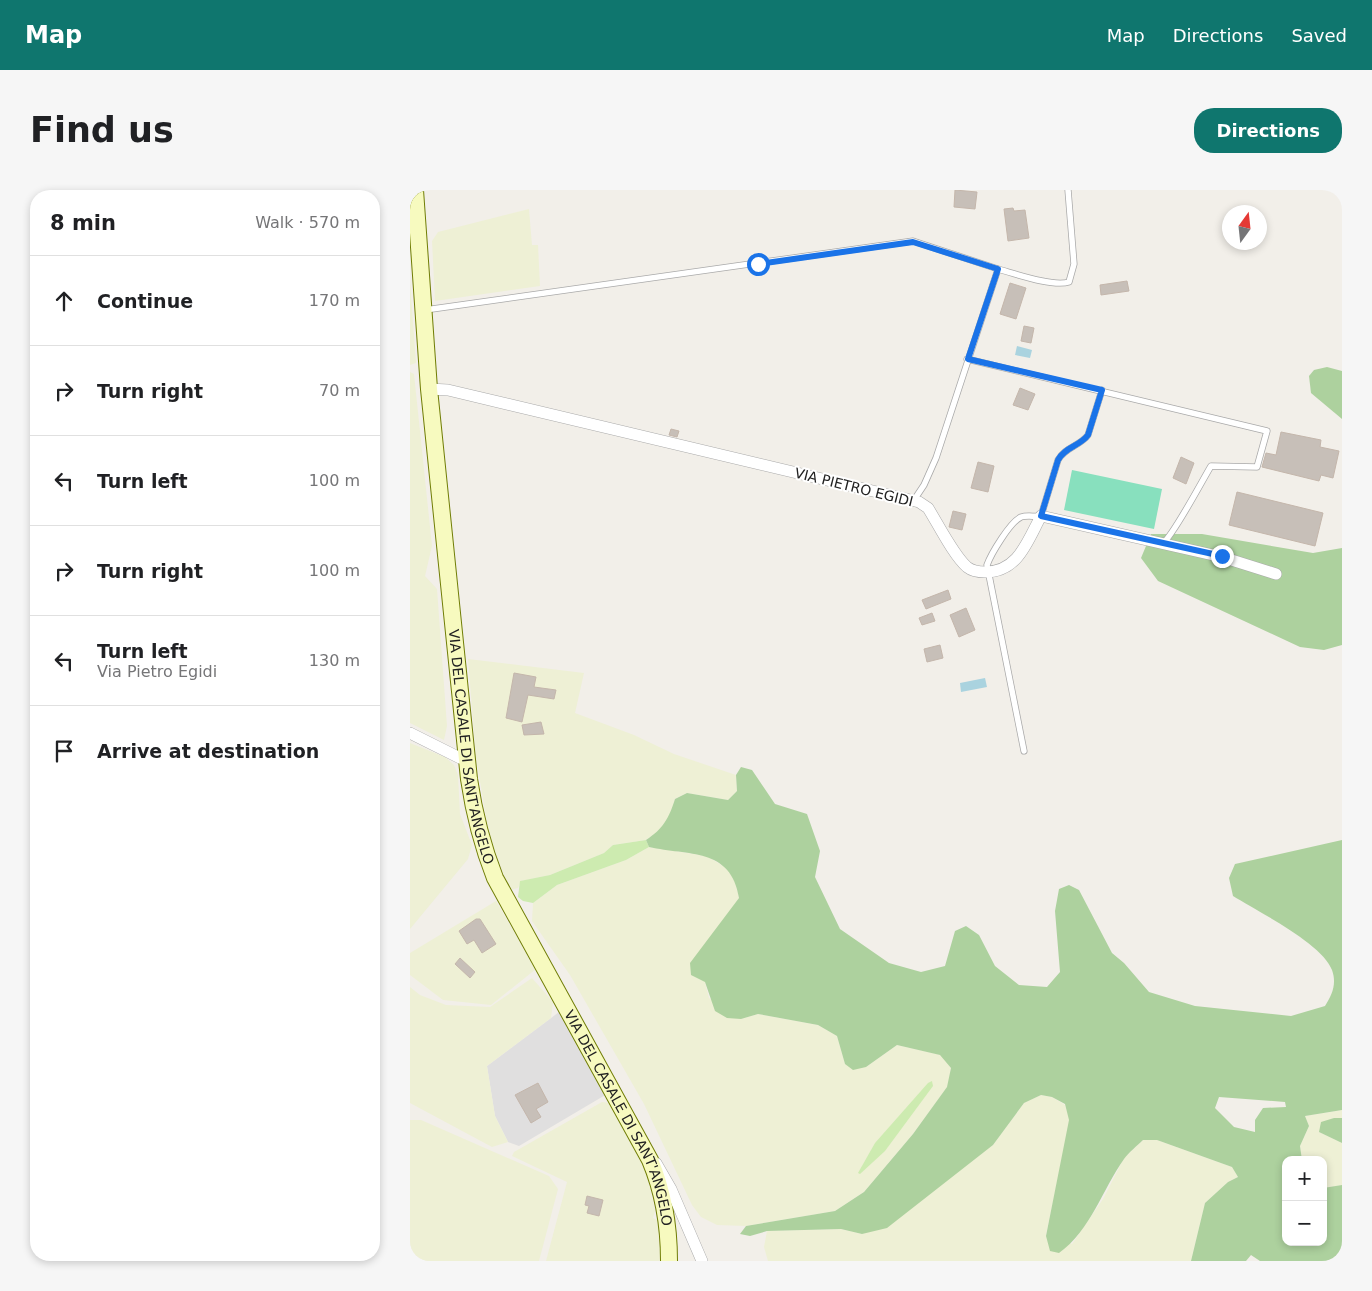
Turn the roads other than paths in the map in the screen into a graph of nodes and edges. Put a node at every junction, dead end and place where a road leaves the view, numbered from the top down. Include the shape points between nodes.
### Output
1 (415, 190) edge
2 (1068, 190) edge
3 (998, 269) junction
4 (424, 310) junction
5 (968, 359) junction
6 (429, 388) junction
7 (1102, 390) junction
8 (914, 500) junction
9 (1041, 516) junction
10 (1161, 544) junction
11 (987, 572) junction
12 (1276, 574) dead end
13 (410, 733) edge
14 (1024, 751) dead end
15 (467, 757) junction
16 (646, 1149) junction
17 (670, 1261) edge
18 (702, 1261) edge

1 - 4 main road, VIA DEL CASALE DI SANT'ANGELO
2 - 3 lane via 1074,264 1070,282 1050,282
3 - 4 lane via 913,242
3 - 5 lane
4 - 6 main road, VIA DEL CASALE DI SANT'ANGELO
5 - 7 lane
5 - 8 lane via 936,458
6 - 8 street, VIA PIETRO EGIDI
6 - 15 main road, VIA DEL CASALE DI SANT'ANGELO
7 - 9 lane via 1088,435 1061,454 1058,460
7 - 10 lane via 1267,431 1258,467 1211,466 1170,538
8 - 11 street, VIA PIETRO EGIDI via 928,508 965,566
9 - 10 street
9 - 11 street via 1013,563 1005,569
9 - 11 lane via 1024,516 1016,520 993,551
10 - 12 street via 1222,556
11 - 14 lane
13 - 15 street via 460,758
15 - 16 main road, VIA DEL CASALE DI SANT'ANGELO via 475,817 495,878
16 - 17 main road, VIA DEL CASALE DI SANT'ANGELO via 664,1205
16 - 18 street via 665,1176

